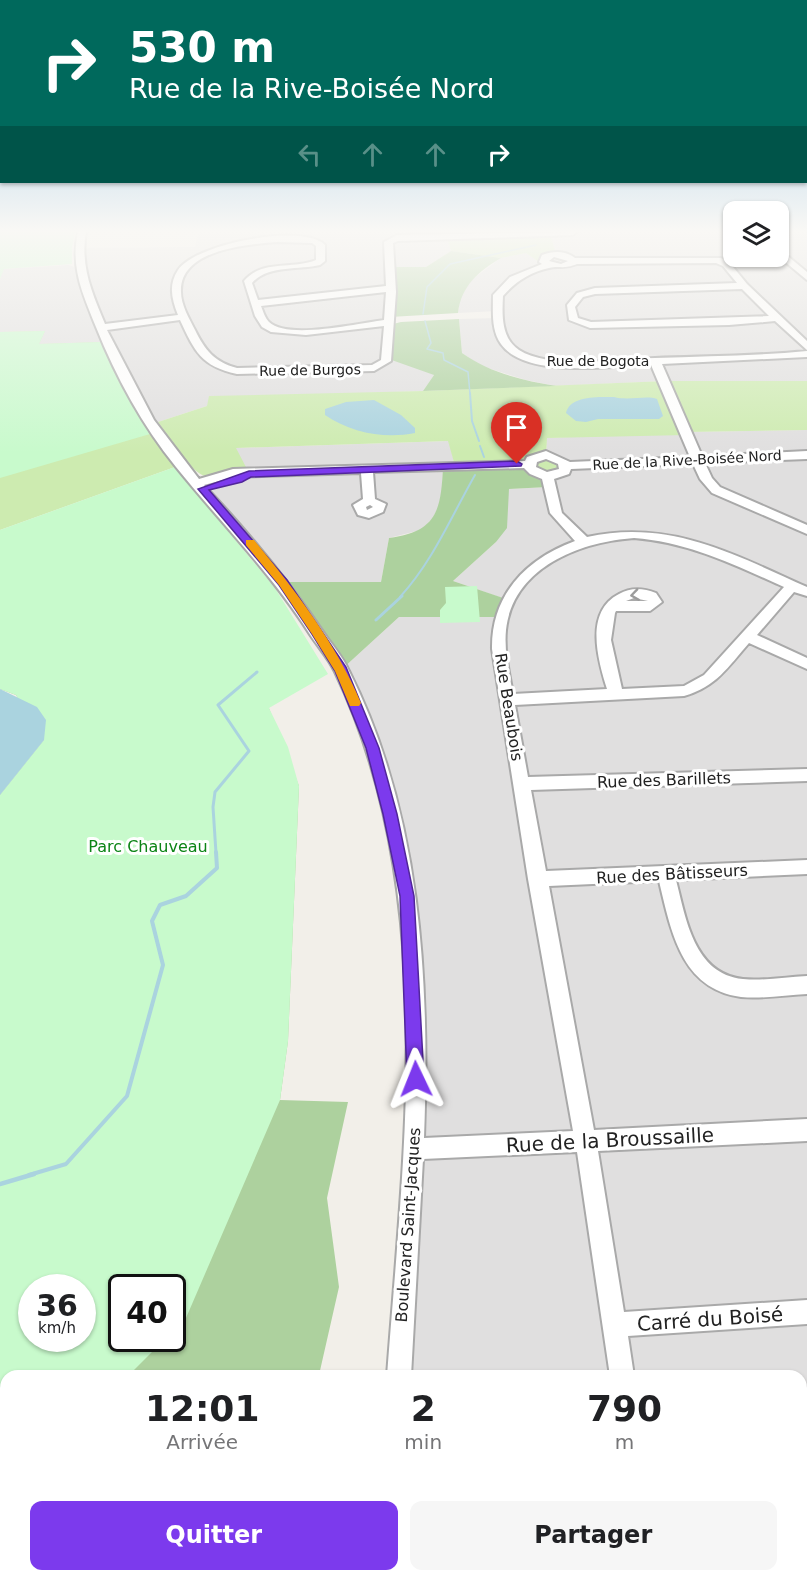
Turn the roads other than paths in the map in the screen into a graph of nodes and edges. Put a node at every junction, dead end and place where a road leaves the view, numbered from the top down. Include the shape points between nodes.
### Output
1 (92, 306) edge
2 (181, 306) edge
3 (257, 306) edge
4 (388, 306) edge
5 (498, 306) edge
6 (571, 306) edge
7 (764, 306) edge
8 (184, 317) junction
9 (776, 318) junction
10 (388, 322) junction
11 (101, 328) junction
12 (807, 347) edge
13 (807, 354) edge
14 (656, 361) junction
15 (807, 455) edge
16 (698, 459) junction
17 (529, 464) junction
18 (567, 466) junction
19 (367, 470) junction
20 (548, 477) junction
21 (200, 486) junction
22 (369, 501) dead end
23 (807, 530) edge
24 (582, 540) junction
25 (800, 589) edge
26 (612, 606) dead end
27 (747, 636) junction
28 (807, 664) edge
29 (616, 694) junction
30 (506, 700) junction
31 (807, 775) edge
32 (522, 784) junction
33 (807, 867) edge
34 (666, 874) junction
35 (537, 879) junction
36 (807, 985) edge
37 (807, 1130) edge
38 (586, 1142) junction
39 (413, 1149) junction
40 (807, 1312) edge
41 (614, 1324) junction
42 (399, 1370) edge
43 (621, 1370) edge

1 - 11 street, Boulevard Saint-Jacques
2 - 8 street
3 - 10 street via 265,324 279,332
4 - 10 street, Rue de Burgos
5 - 14 street, Rue de Bogota via 504,345 525,357 556,364
6 - 9 street via 574,320 590,325
7 - 9 street
8 - 10 street, Rue de Burgos via 205,359 237,371 377,367 386,361
8 - 11 street
9 - 12 street
11 - 21 street, Boulevard Saint-Jacques via 136,399 168,450
13 - 14 street, Rue de Bogota
14 - 16 street
15 - 16 street, Rue de la Rive-Boisée Nord
16 - 18 street, Rue de la Rive-Boisée Nord
16 - 23 street via 706,479 716,490
17 - 18 street via 546,455
17 - 19 street
17 - 20 street via 535,473
18 - 20 street via 558,476
19 - 21 street via 249,474 239,480
19 - 22 street
20 - 24 street via 552,510
21 - 39 street, Boulevard Saint-Jacques via 263,558 310,622 341,670 372,748 407,896 416,1102
24 - 25 street, Rue Beaubois via 633,534 658,536
24 - 30 street, Rue Beaubois via 530,571 509,600 501,617 498,640
25 - 27 street
26 - 29 street via 605,624 604,654
27 - 28 street
27 - 29 street via 698,687
29 - 30 street
30 - 32 street, Rue Beaubois
31 - 32 street, Rue des Barillets
32 - 35 street, Rue Beaubois
33 - 34 street, Rue des Bâtisseurs
34 - 35 street, Rue des Bâtisseurs
34 - 36 street via 685,946 708,979 741,988
35 - 38 street, Rue Beaubois
37 - 38 street, Rue de la Broussaille
38 - 39 street, Rue de la Broussaille
38 - 41 street, Rue Beaubois
39 - 42 street, Boulevard Saint-Jacques
40 - 41 street, Carré du Boisé
41 - 43 street, Rue Beaubois

